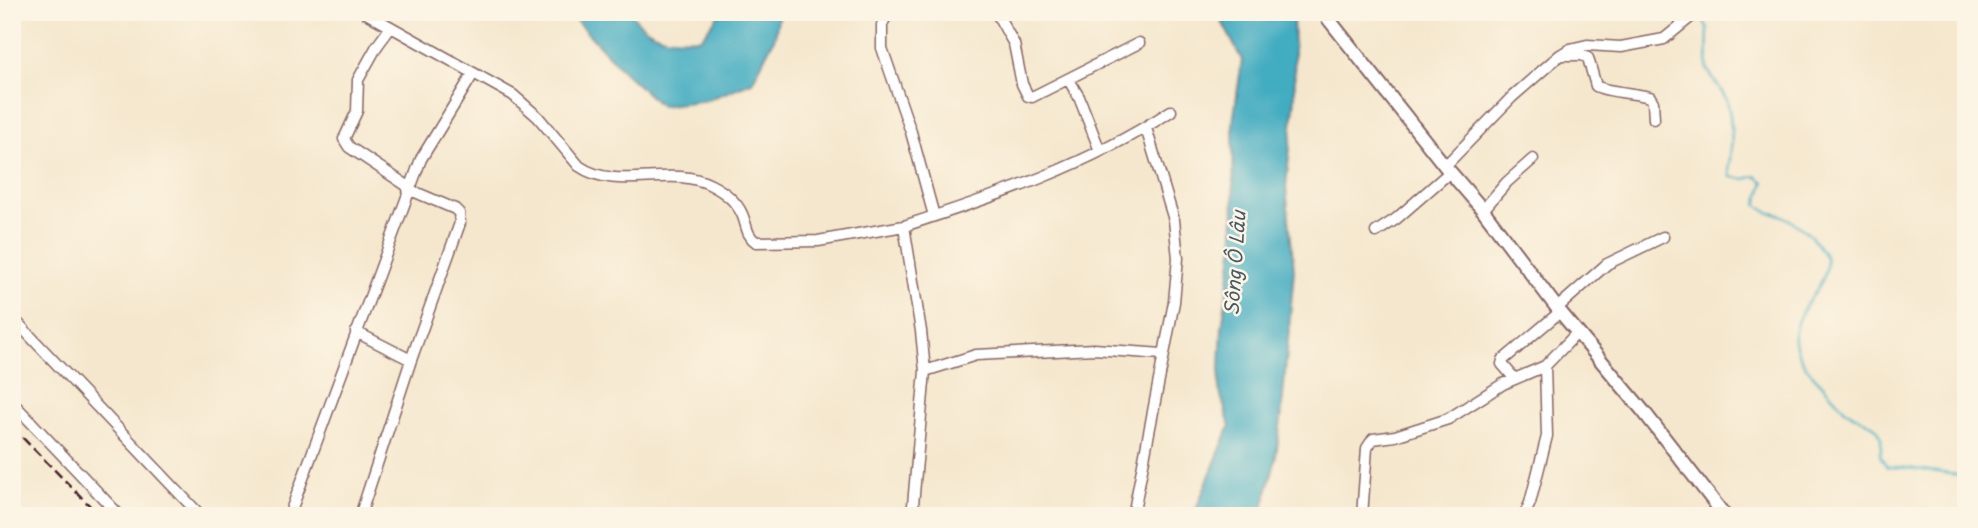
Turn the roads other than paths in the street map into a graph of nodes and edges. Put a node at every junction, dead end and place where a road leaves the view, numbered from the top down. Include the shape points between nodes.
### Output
1 (364, 12) edge
2 (894, 12) edge
3 (996, 12) edge
4 (1323, 12) edge
5 (1697, 12) edge
6 (391, 27) junction
7 (1139, 43) dead end
8 (1560, 55) junction
9 (473, 74) junction
10 (1068, 79) junction
11 (1171, 111) dead end
12 (1654, 119) dead end
13 (1146, 128) junction
14 (1100, 151) junction
15 (1534, 159) dead end
16 (1448, 169) junction
17 (408, 188) junction
18 (1483, 210) junction
19 (934, 216) junction
20 (904, 226) junction
21 (1376, 232) dead end
22 (1663, 237) dead end
23 (1559, 310) junction
24 (12, 317) edge
25 (356, 332) junction
26 (1577, 332) junction
27 (1162, 354) junction
28 (411, 360) junction
29 (1545, 366) junction
30 (925, 371) junction
31 (1514, 378) junction
32 (12, 402) edge
33 (120, 516) edge
34 (201, 516) edge
35 (289, 516) edge
36 (360, 516) edge
37 (912, 516) edge
38 (1133, 516) edge
39 (1362, 516) edge
40 (1524, 516) edge
41 (1725, 516) edge

1 - 6 street
2 - 19 street via 881,25 882,48
3 - 10 street via 1014,44 1028,96
4 - 16 main road
5 - 8 street via 1664,39 1621,47 1587,45
6 - 9 street
6 - 17 street via 358,80 357,111 344,139
7 - 10 street
8 - 12 street via 1588,58 1598,88 1650,97
8 - 16 street via 1512,97
9 - 17 street via 429,143
9 - 20 street via 528,107 589,174 704,182 739,207 748,234 756,242 818,241
10 - 14 street
11 - 13 street
13 - 14 street
13 - 27 street via 1177,237 1174,302
14 - 19 street via 1016,188
15 - 18 street
16 - 18 main road
16 - 21 street
17 - 25 street
17 - 28 street via 455,209 460,223
18 - 23 main road
19 - 20 street
20 - 30 street
22 - 23 street via 1607,264
23 - 26 main road
23 - 31 street via 1503,359
24 - 34 street
25 - 28 street
25 - 35 street
26 - 29 street
26 - 41 main road
27 - 30 street via 1104,349 976,355
27 - 38 street
28 - 36 street
29 - 31 street
29 - 40 street via 1547,436
30 - 37 street
31 - 39 street via 1448,419 1373,439 1367,449
32 - 33 street

